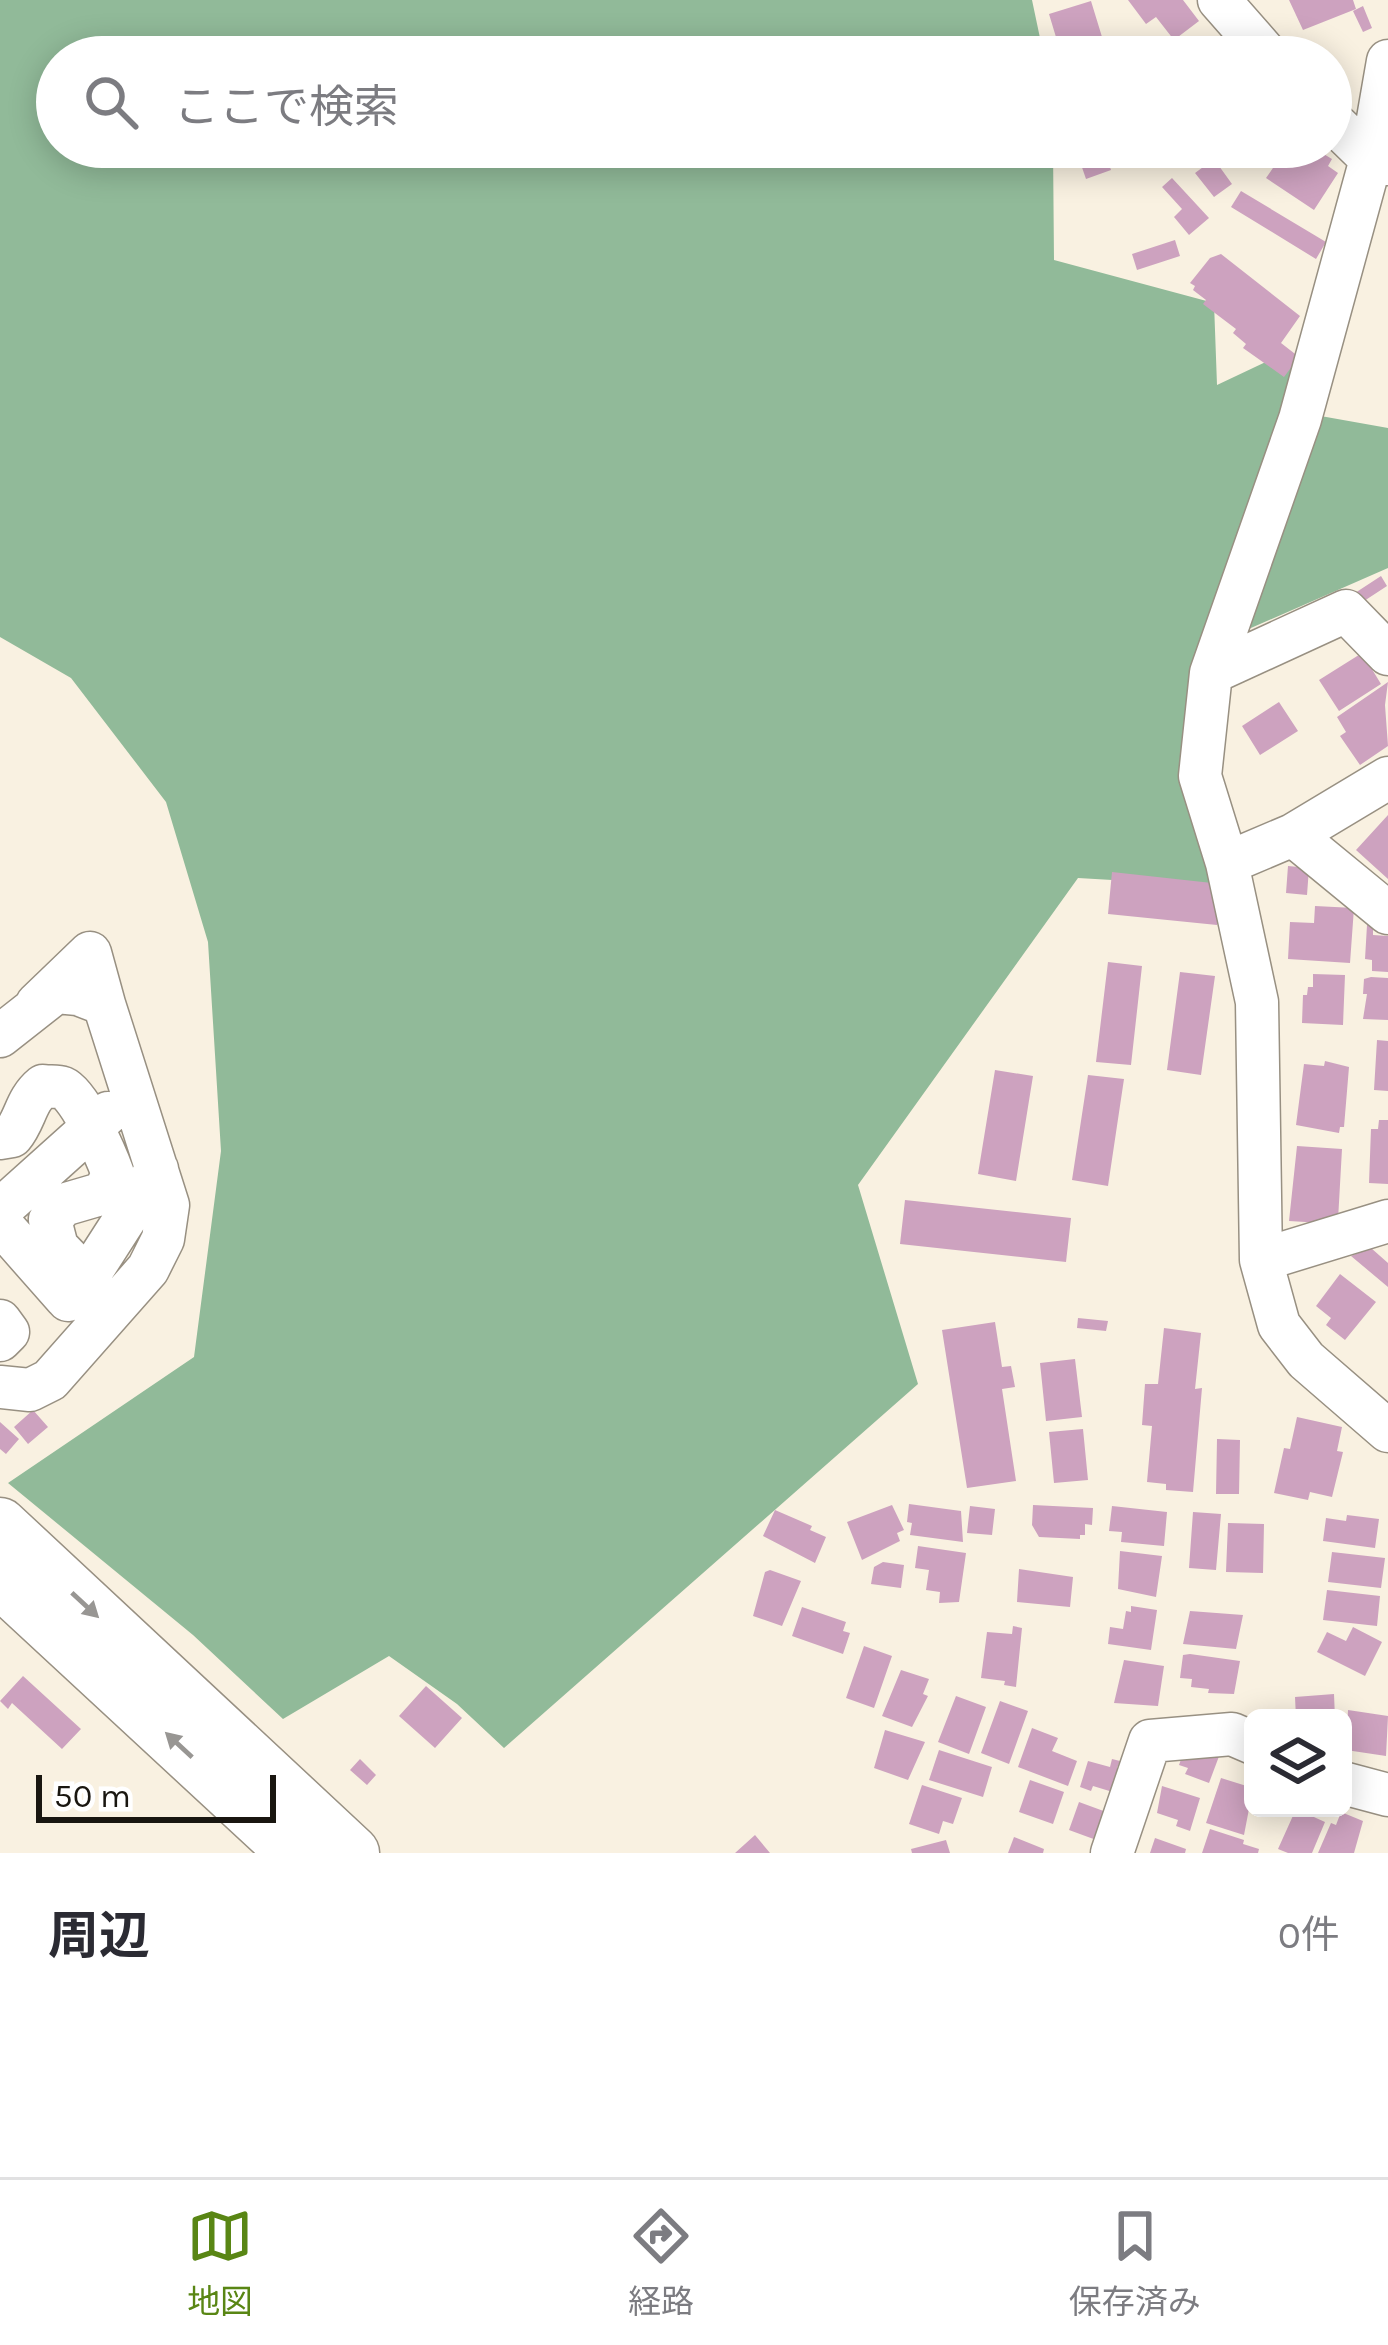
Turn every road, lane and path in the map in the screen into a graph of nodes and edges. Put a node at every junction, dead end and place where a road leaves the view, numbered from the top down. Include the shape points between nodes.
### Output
1 (1219, 0) edge
2 (1251, 36) edge
3 (1388, 61) edge
4 (1352, 138) edge
5 (1379, 161) edge
6 (1388, 654) edge
7 (1211, 673) junction
8 (1388, 778) edge
9 (1293, 835) junction
10 (1227, 863) junction
11 (1388, 913) edge
12 (0, 1036) edge
13 (132, 1092) junction
14 (90, 1129) junction
15 (0, 1138) edge
16 (1388, 1221) edge
17 (5, 1235) edge
18 (1261, 1260) junction
19 (84, 1303) junction
20 (0, 1321) edge
21 (0, 1340) edge
22 (0, 1387) edge
23 (1388, 1431) edge
24 (0, 1526) edge
25 (0, 1580) edge
26 (1244, 1739) edge
27 (1352, 1785) edge
28 (1388, 1795) edge
29 (296, 1853) edge
30 (352, 1853) edge
31 (1112, 1853) edge

1 - 2 street
3 - 5 street
4 - 5 street
5 - 7 street
6 - 7 street via 1346,611
7 - 10 street via 1200,776
8 - 9 street
9 - 10 street
9 - 11 street
10 - 18 street via 1257,1002
12 - 13 street via 56,992 104,1004
13 - 14 street
13 - 19 street via 168,1204 163,1239 148,1270
14 - 15 street via 65,1088 43,1086 29,1098 22,1124
14 - 17 street
14 - 19 street via 113,1174 104,1193 62,1205 50,1220
16 - 18 street
17 - 19 street
18 - 23 street via 1279,1325 1306,1360
19 - 22 street via 50,1380 30,1390
20 - 21 street via 8,1332
24 -> 30 main road
29 -> 25 main road
26 - 31 street via 1150,1741
27 - 28 street

